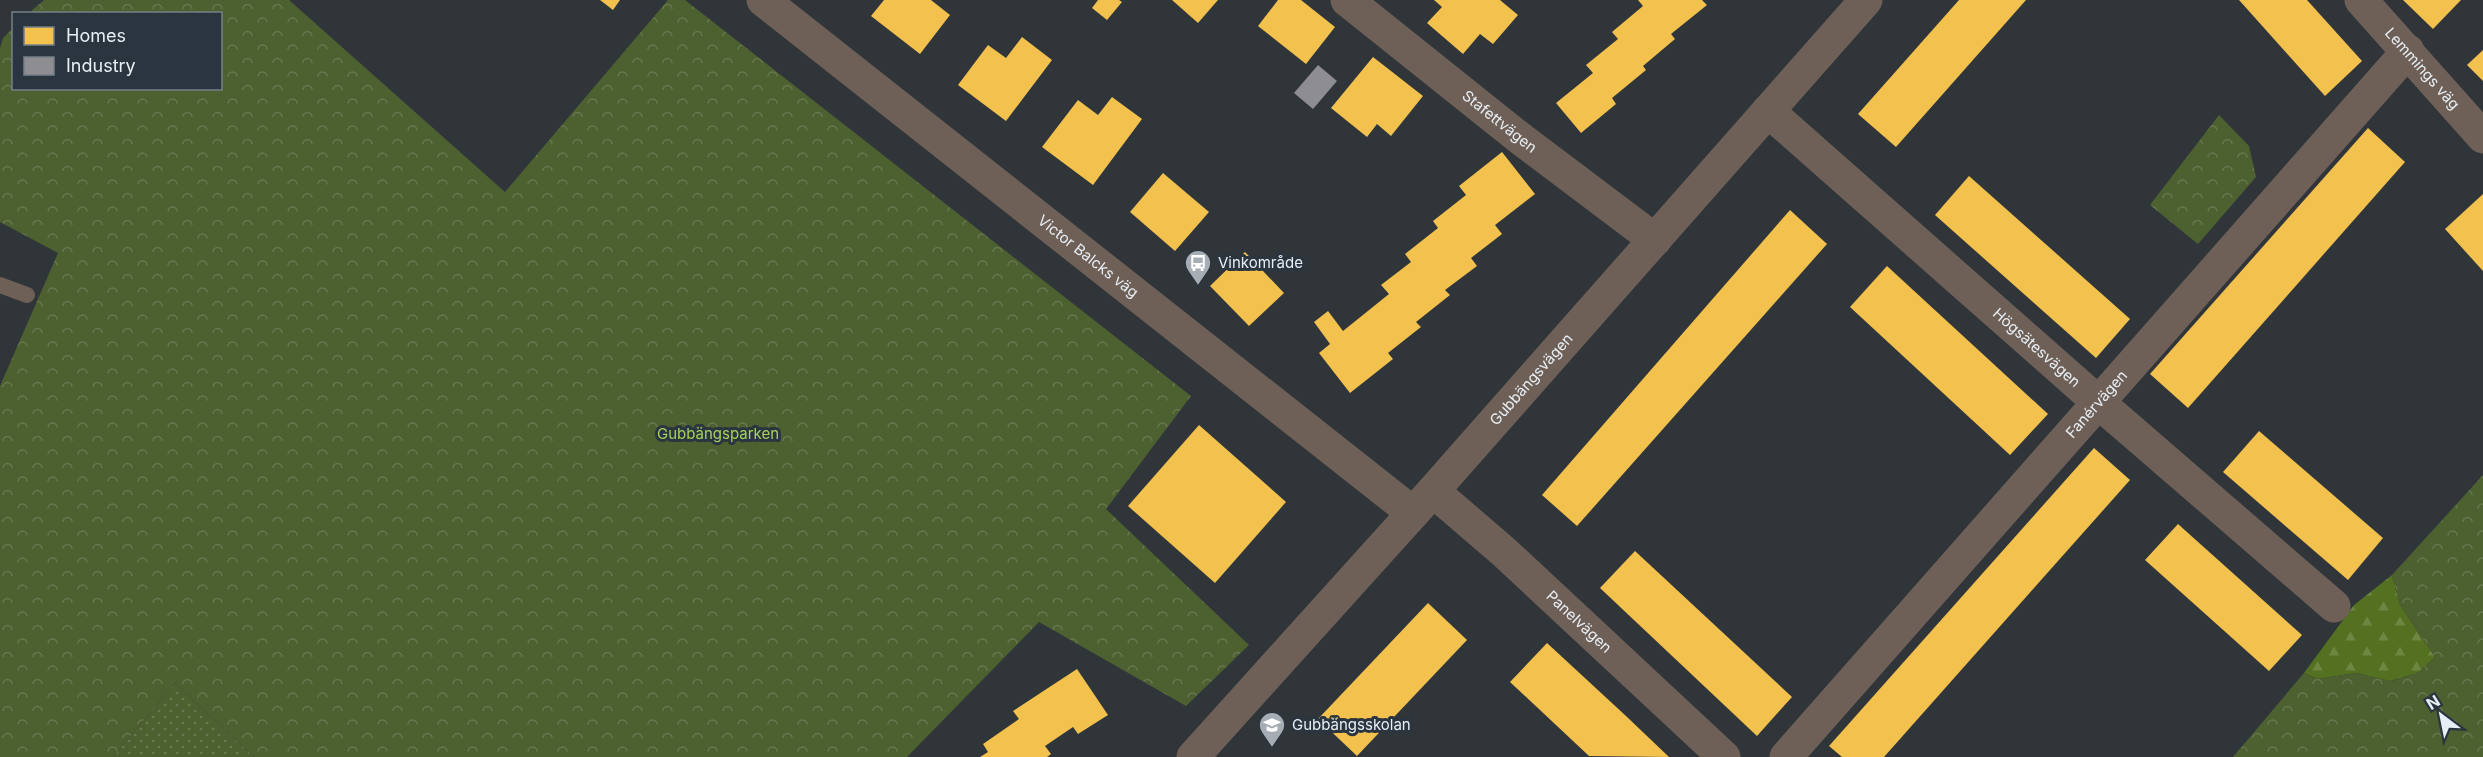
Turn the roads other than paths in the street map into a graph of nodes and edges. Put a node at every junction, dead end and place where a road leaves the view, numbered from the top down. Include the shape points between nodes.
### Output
1 (763, 0) edge
2 (1347, 0) edge
3 (1866, 0) edge
4 (2361, 0) edge
5 (2408, 51) junction
6 (1768, 111) junction
7 (2483, 137) edge
8 (1655, 240) junction
9 (0, 285) edge
10 (27, 295) dead end
11 (2098, 402) junction
12 (1423, 502) junction
13 (2334, 606) dead end
14 (1193, 757) edge
15 (1724, 757) edge
16 (1786, 757) edge

1 - 12 street, Victor Balcks väg
2 - 8 street, Stafettvägen
3 - 6 street, Gubbängsvägen
4 - 5 street, Lemmings väg
5 - 7 street, Lemmings väg
5 - 11 street, Fanérvägen
6 - 8 street, Gubbängsvägen
6 - 11 street, Högsätesvägen
8 - 12 street, Gubbängsvägen
9 - 10 lane
11 - 13 street, Högsätesvägen
11 - 16 street, Fanérvägen
12 - 14 street, Gubbängsvägen
12 - 15 street, Panelvägen via 1504,552

